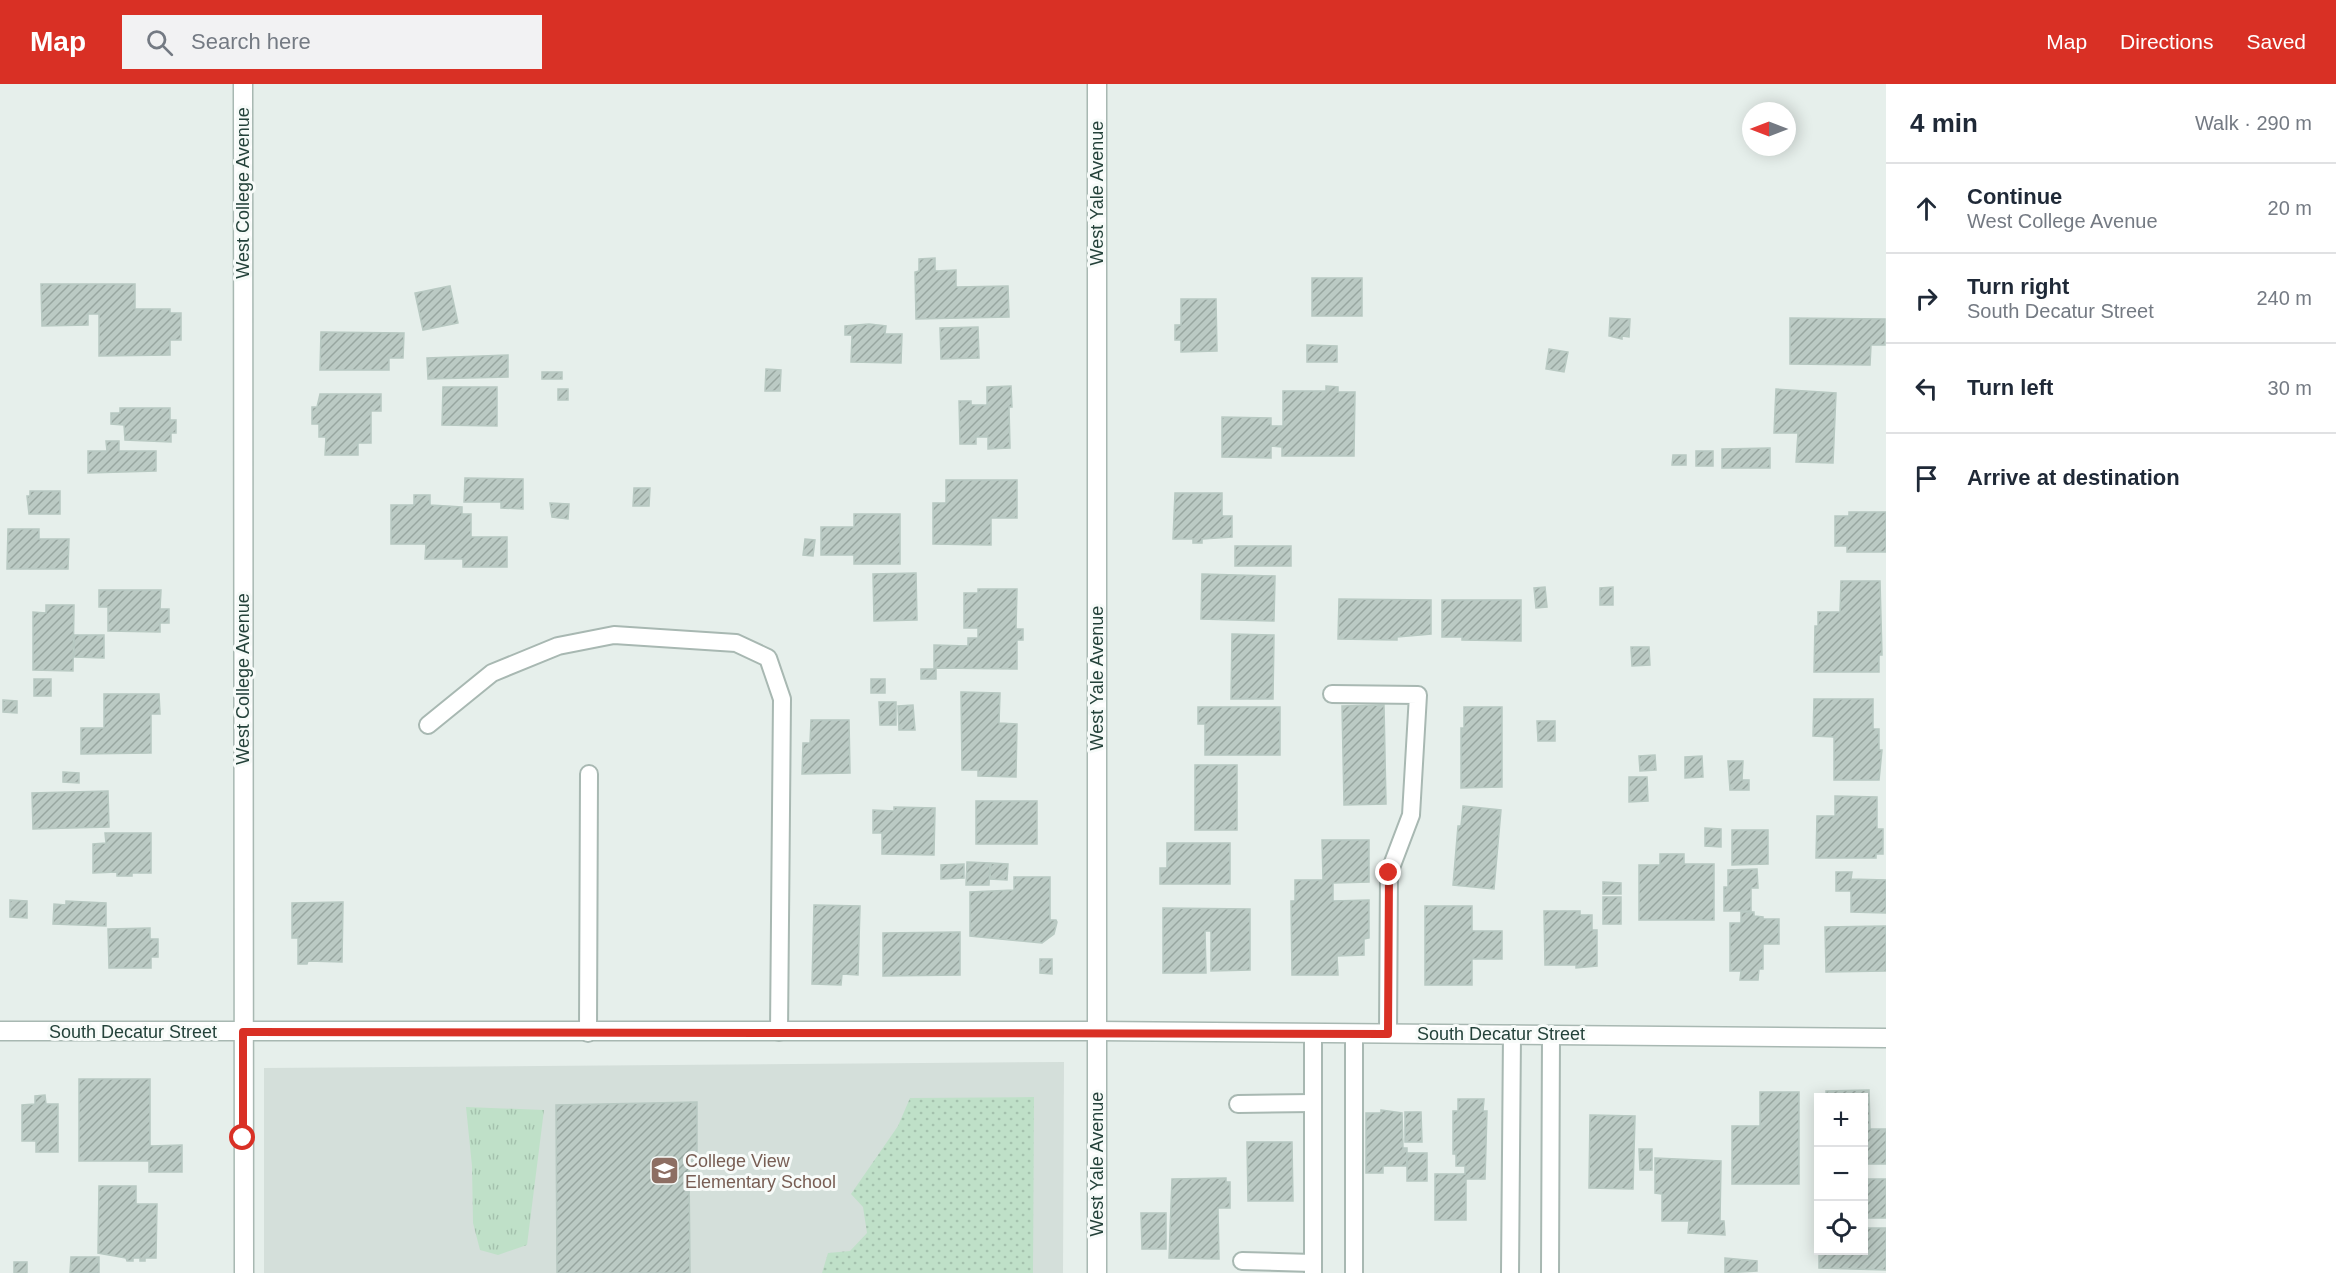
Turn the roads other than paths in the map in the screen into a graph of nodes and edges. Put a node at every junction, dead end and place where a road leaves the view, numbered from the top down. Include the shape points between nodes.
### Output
1 (243, 84) edge
2 (1097, 84) edge
3 (1332, 694) dead end
4 (428, 725) dead end
5 (589, 774) dead end
6 (0, 1031) edge
7 (1097, 1031) junction
8 (243, 1032) junction
9 (779, 1032) junction
10 (588, 1033) junction
11 (1313, 1033) junction
12 (1354, 1033) junction
13 (1388, 1034) junction
14 (1512, 1034) junction
15 (1551, 1035) junction
16 (1886, 1038) edge
17 (1313, 1103) junction
18 (1238, 1104) dead end
19 (1242, 1261) dead end
20 (1313, 1268) edge
21 (244, 1273) edge
22 (1097, 1273) edge
23 (1354, 1273) edge
24 (1510, 1273) edge
25 (1550, 1273) edge

1 - 8 street, West College Avenue
2 - 7 street, West Yale Avenue
3 - 13 lane via 1418,694 1411,815 1389,873
4 - 9 lane via 492,673 558,646 614,635 736,643 768,658 782,699
5 - 10 lane
6 - 8 street, South Decatur Street
7 - 9 street, South Decatur Street
7 - 11 street, South Decatur Street
7 - 22 street, West Yale Avenue
8 - 10 street, South Decatur Street
8 - 21 street, West College Avenue
9 - 10 street, South Decatur Street
11 - 12 street, South Decatur Street
11 - 17 lane
12 - 13 street, South Decatur Street
12 - 23 lane
13 - 14 street, South Decatur Street
14 - 15 street, South Decatur Street
14 - 24 lane
15 - 16 street, South Decatur Street
15 - 25 lane
17 - 18 lane
17 - 20 lane
19 - 20 lane

